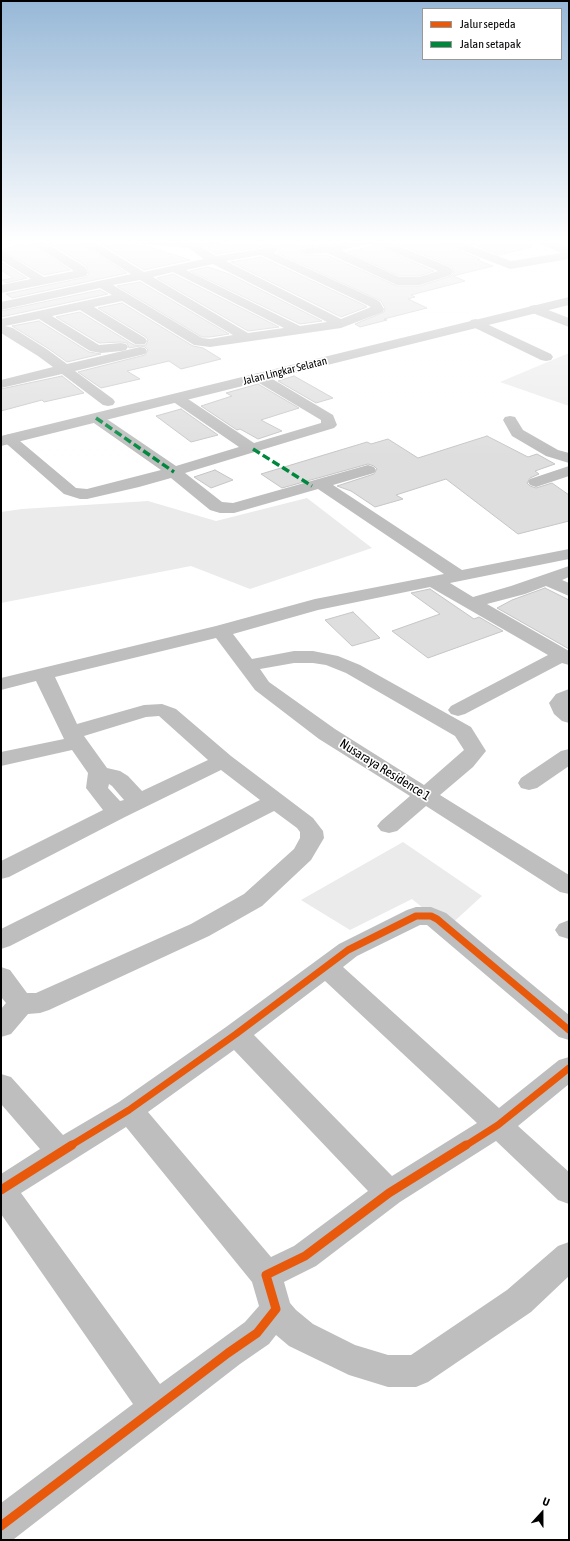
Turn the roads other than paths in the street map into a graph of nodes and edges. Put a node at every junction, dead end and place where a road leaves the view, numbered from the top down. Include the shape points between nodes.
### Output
1 (56, 312) edge
2 (93, 312) edge
3 (149, 312) edge
4 (204, 312) edge
5 (260, 312) edge
6 (317, 312) edge
7 (374, 312) edge
8 (478, 312) edge
9 (524, 312) edge
10 (542, 312) edge
11 (42, 315) junction
12 (1, 323) edge
13 (569, 323) edge
14 (341, 324) junction
15 (476, 324) junction
16 (1, 329) edge
17 (296, 330) junction
18 (246, 337) junction
19 (140, 351) dead end
20 (546, 358) dead end
21 (64, 369) junction
22 (259, 377) junction
23 (1, 384) edge
24 (177, 398) junction
25 (108, 402) junction
26 (41, 418) junction
27 (96, 418) junction
28 (510, 420) dead end
29 (55, 427) junction
30 (4, 436) edge
31 (253, 449) junction
32 (569, 458) edge
33 (368, 470) dead end
34 (569, 471) edge
35 (174, 472) junction
36 (536, 482) dead end
37 (321, 484) junction
38 (569, 554) edge
39 (569, 571) edge
40 (459, 576) junction
41 (547, 579) junction
42 (434, 582) junction
43 (569, 590) edge
44 (472, 604) junction
45 (221, 630) junction
46 (566, 657) edge
47 (246, 666) junction
48 (43, 674) junction
49 (1, 684) edge
50 (569, 695) edge
51 (458, 710) dead end
52 (569, 717) edge
53 (74, 737) junction
54 (569, 756) edge
55 (1, 759) edge
56 (223, 761) junction
57 (99, 772) junction
58 (529, 783) dead end
59 (426, 795) junction
60 (138, 801) junction
61 (275, 801) junction
62 (117, 812) junction
63 (389, 826) dead end
64 (1, 871) edge
65 (569, 886) edge
66 (1, 940) edge
67 (326, 966) junction
68 (1, 978) edge
69 (23, 1002) junction
70 (1, 1027) edge
71 (569, 1030) edge
72 (236, 1034) junction
73 (569, 1068) edge
74 (1, 1085) edge
75 (129, 1110) junction
76 (498, 1125) junction
77 (60, 1152) junction
78 (1, 1190) edge
79 (569, 1191) edge
80 (389, 1194) junction
81 (569, 1256) edge
82 (266, 1275) junction
83 (276, 1309) junction
84 (157, 1408) junction
85 (1, 1526) edge

1 - 11 main road
2 - 11 main road via 140,341 116,348 95,348
3 - 18 main road via 202,343
4 - 18 main road
5 - 17 main road
6 - 14 main road
7 - 14 main road
8 - 25 main road, Jalan Lingkar Selatan
9 - 15 main road, Jalan Lingkar Selatan
10 - 13 main road
11 - 12 main road
14 - 17 main road
15 - 20 main road
15 - 22 main road, Jalan Lingkar Selatan
16 - 21 main road via 38,350
17 - 18 main road
19 - 21 main road
21 - 23 main road
21 - 25 main road
22 - 24 main road, Jalan Lingkar Selatan
22 - 31 main road via 328,418 329,425
24 - 27 main road, Jalan Lingkar Selatan
24 - 31 main road
25 - 26 main road, Jalan Lingkar Selatan
26 - 29 main road
26 - 30 main road, Jalan Lingkar Selatan
27 - 29 main road, Jalan Lingkar Selatan
27 - 35 main road
28 - 32 main road via 517,433 552,453
29 - 30 main road, Jalan Lingkar Selatan
30 - 35 main road via 70,491 80,494 96,493
31 - 35 main road
33 - 37 main road
34 - 36 main road
35 - 37 main road via 216,506 224,509
37 - 40 main road
38 - 40 main road
39 - 41 main road
40 - 42 main road
41 - 43 main road
41 - 44 main road
42 - 44 main road
42 - 45 main road via 315,605
44 - 46 main road
45 - 47 main road, Nusaraya Residence 1
45 - 48 main road
46 - 51 main road
47 - 59 main road, Nusaraya Residence 1 via 262,686 327,734
47 - 59 main road via 294,657 331,660 353,668 463,732 475,751
48 - 49 main road
48 - 53 main road
50 - 52 main road via 559,703 561,710
53 - 55 main road
53 - 56 main road via 144,711 157,709 169,713
53 - 57 main road
54 - 58 main road
56 - 60 main road
56 - 61 main road
57 - 60 main road via 120,781
57 - 62 main road via 98,788
59 - 63 main road
59 - 65 main road, Nusaraya Residence 1
60 - 62 main road
61 - 66 main road
61 - 69 main road via 305,823 311,831 312,838 303,854 253,900 200,930 40,1003
62 - 64 main road
67 - 71 main road via 348,950 413,917 431,916
67 - 72 main road
67 - 76 main road
68 - 69 main road via 14,996
69 - 70 main road
72 - 75 main road
72 - 80 main road
73 - 76 main road
74 - 77 main road
75 - 77 main road
75 - 82 main road
76 - 79 main road
76 - 80 main road
77 - 78 main road
78 - 84 main road
80 - 82 main road via 305,1256
81 - 83 main road via 519,1301 416,1371 388,1371 349,1359 301,1336 284,1321
82 - 83 main road
83 - 84 main road via 257,1333
84 - 85 main road

